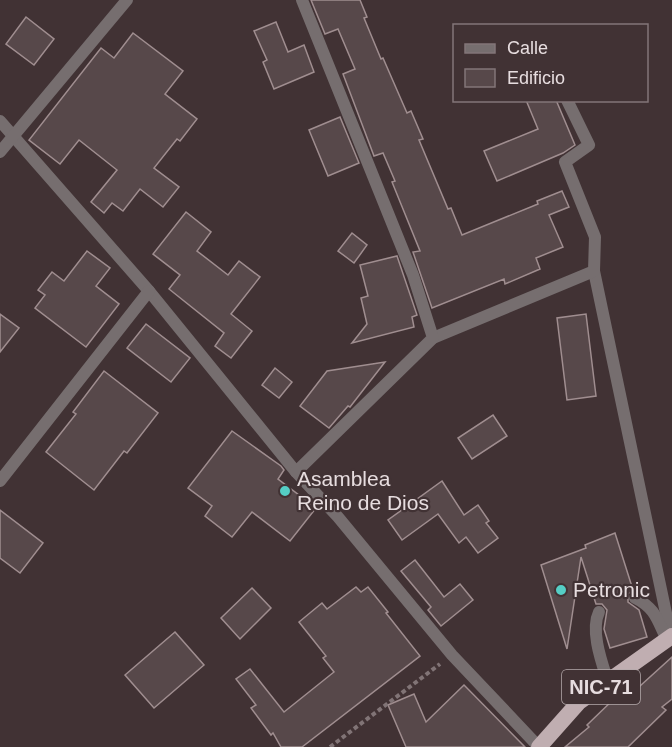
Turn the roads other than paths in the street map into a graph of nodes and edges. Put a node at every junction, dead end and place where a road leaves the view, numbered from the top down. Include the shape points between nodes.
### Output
1 (127, 0) edge
2 (302, 0) edge
3 (568, 102) edge
4 (0, 121) edge
5 (13, 136) junction
6 (0, 152) edge
7 (594, 271) junction
8 (149, 291) junction
9 (433, 338) junction
10 (296, 472) junction
11 (0, 481) edge
12 (635, 598) dead end
13 (599, 612) dead end
14 (670, 638) edge
15 (608, 682) junction
16 (539, 747) edge

1 - 5 street
2 - 9 street via 413,275
3 - 7 street via 589,145 565,162 595,237
4 - 5 street
5 - 6 street
5 - 8 street
7 - 9 street
7 - 14 street
8 - 10 street
8 - 11 street
9 - 10 street
10 - 16 street via 452,655
12 - 14 street via 654,611
13 - 15 street via 597,645
14 - 15 highway, NIC-71
15 - 16 highway, NIC-71 via 579,702

